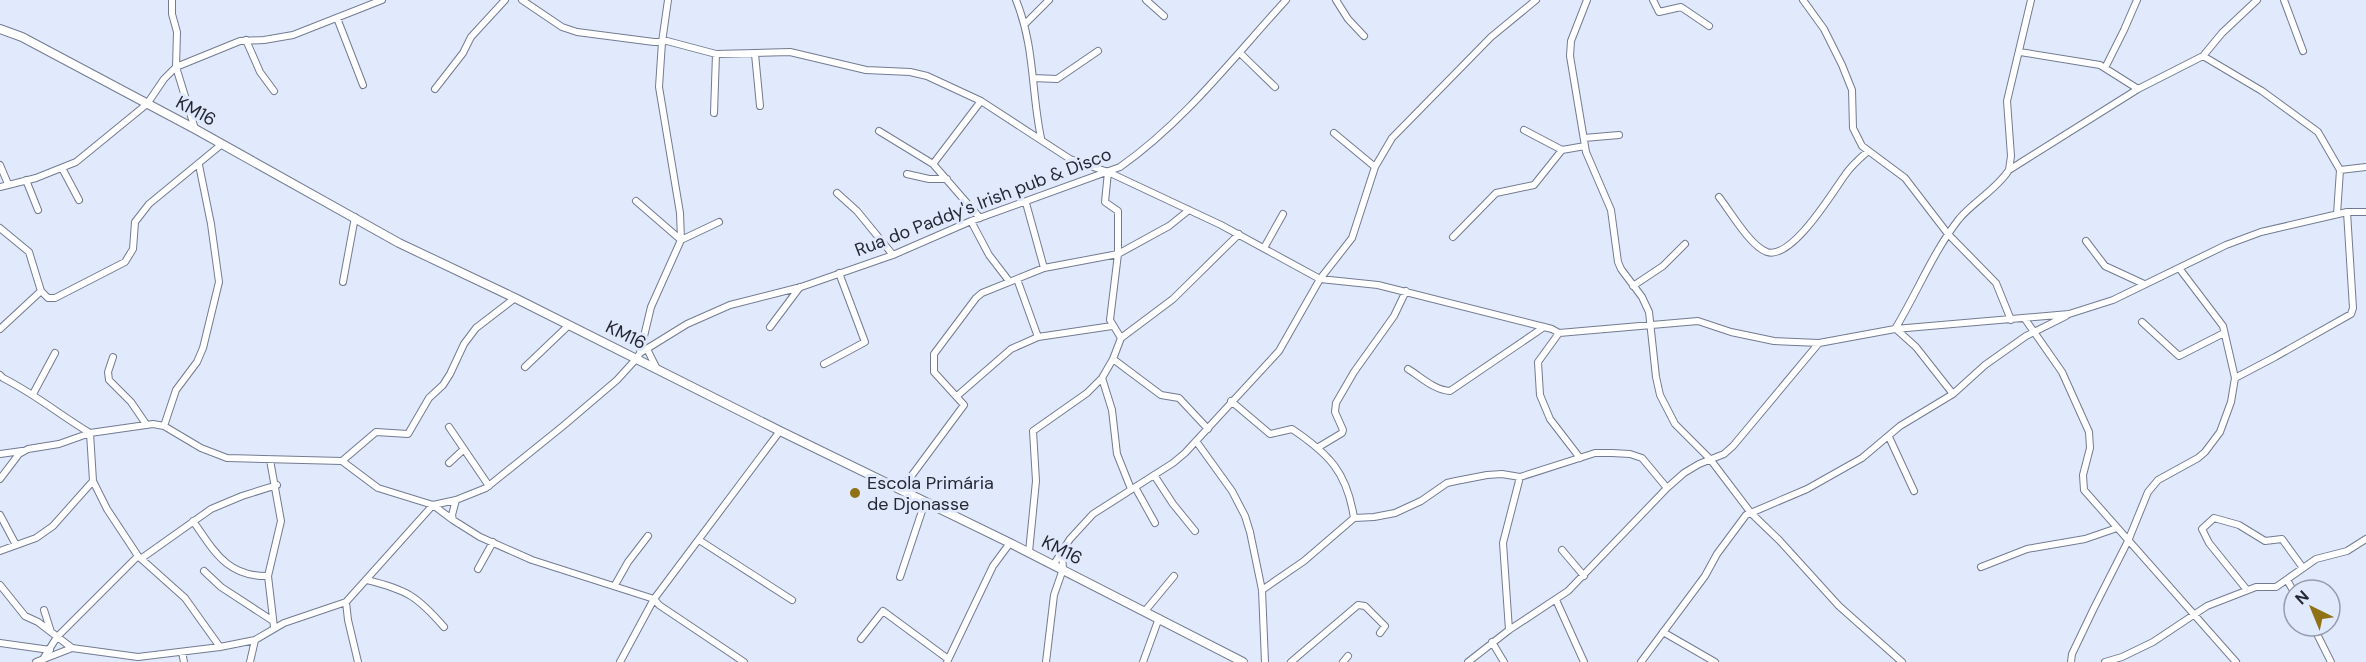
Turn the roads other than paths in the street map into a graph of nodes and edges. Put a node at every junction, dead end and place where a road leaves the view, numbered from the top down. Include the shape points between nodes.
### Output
1 (172, 0) edge
2 (382, 0) edge
3 (505, 0) edge
4 (522, 0) edge
5 (668, 0) edge
6 (1016, 0) edge
7 (1049, 0) edge
8 (1146, 0) edge
9 (1286, 0) edge
10 (1336, 0) edge
11 (1536, 0) edge
12 (1587, 0) edge
13 (1653, 0) edge
14 (1803, 0) edge
15 (2031, 0) edge
16 (2137, 0) edge
17 (2257, 0) edge
18 (2284, 0) edge
19 (1164, 16) dead end
20 (337, 18) junction
21 (1026, 23) junction
22 (1709, 26) dead end
23 (0, 29) edge
24 (1364, 36) dead end
25 (246, 40) junction
26 (662, 42) junction
27 (1098, 51) dead end
28 (2303, 51) dead end
29 (2020, 52) junction
30 (1240, 53) junction
31 (716, 54) junction
32 (755, 54) junction
33 (2204, 56) junction
34 (176, 67) junction
35 (2105, 68) junction
36 (1033, 78) junction
37 (363, 86) dead end
38 (1275, 87) dead end
39 (435, 89) dead end
40 (2138, 89) junction
41 (274, 91) dead end
42 (981, 101) junction
43 (147, 104) junction
44 (760, 106) dead end
45 (714, 113) dead end
46 (195, 129) junction
47 (1524, 130) dead end
48 (879, 131) dead end
49 (1334, 133) dead end
50 (1619, 135) dead end
51 (1041, 138) junction
52 (1584, 138) junction
53 (222, 144) junction
54 (1585, 146) junction
55 (1562, 150) junction
56 (1867, 152) junction
57 (933, 164) junction
58 (0, 165) edge
59 (199, 165) junction
60 (1375, 167) junction
61 (2366, 167) edge
62 (62, 168) junction
63 (2009, 170) junction
64 (2340, 170) junction
65 (1108, 172) junction
66 (907, 174) dead end
67 (948, 179) junction
68 (26, 180) junction
69 (8, 184) junction
70 (0, 187) edge
71 (837, 193) dead end
72 (1719, 197) dead end
73 (79, 200) dead end
74 (636, 201) dead end
75 (1026, 203) junction
76 (38, 210) dead end
77 (1189, 210) junction
78 (2347, 212) junction
79 (2366, 212) edge
80 (1283, 214) dead end
81 (2337, 214) junction
82 (355, 217) junction
83 (980, 218) junction
84 (971, 221) junction
85 (719, 222) dead end
86 (0, 228) edge
87 (1239, 234) junction
88 (1948, 234) junction
89 (1452, 237) dead end
90 (681, 240) junction
91 (2086, 241) dead end
92 (1685, 244) dead end
93 (1264, 248) junction
94 (1118, 254) junction
95 (893, 255) junction
96 (1044, 268) junction
97 (2179, 268) junction
98 (839, 273) junction
99 (1017, 279) junction
100 (1320, 279) junction
101 (343, 282) dead end
102 (1009, 282) junction
103 (2144, 284) junction
104 (1634, 286) junction
105 (801, 287) junction
106 (41, 291) junction
107 (1406, 291) junction
108 (515, 298) junction
109 (2069, 314) junction
110 (2025, 319) junction
111 (2011, 320) junction
112 (2142, 322) dead end
113 (569, 325) junction
114 (1112, 326) junction
115 (1649, 326) junction
116 (770, 327) dead end
117 (1545, 327) junction
118 (0, 329) edge
119 (1895, 329) junction
120 (1559, 333) junction
121 (2034, 333) junction
122 (2224, 333) junction
123 (1038, 337) junction
124 (1120, 338) junction
125 (1819, 343) junction
126 (55, 353) dead end
127 (641, 353) junction
128 (113, 357) dead end
129 (1113, 359) junction
130 (824, 364) dead end
131 (525, 368) dead end
132 (1408, 369) dead end
133 (1, 378) edge
134 (1102, 378) junction
135 (2235, 378) junction
136 (33, 394) junction
137 (1953, 394) junction
138 (957, 396) junction
139 (1231, 401) junction
140 (146, 424) junction
141 (164, 426) junction
142 (449, 427) dead end
143 (1208, 429) junction
144 (780, 431) junction
145 (90, 433) junction
146 (1889, 437) junction
147 (1196, 441) junction
148 (1317, 448) junction
149 (463, 450) junction
150 (22, 451) junction
151 (0, 454) edge
152 (1580, 458) junction
153 (1710, 459) junction
154 (270, 460) junction
155 (342, 461) junction
156 (449, 463) dead end
157 (1154, 475) junction
158 (1520, 477) junction
159 (0, 479) edge
160 (93, 481) junction
161 (277, 485) junction
162 (489, 486) junction
163 (1133, 488) junction
164 (1667, 488) junction
165 (901, 490) junction
166 (1914, 491) dead end
167 (456, 500) junction
168 (925, 502) junction
169 (433, 505) junction
170 (1751, 513) junction
171 (0, 515) edge
172 (1354, 518) junction
173 (453, 520) junction
174 (193, 521) junction
175 (1155, 523) dead end
176 (2117, 528) junction
177 (1195, 531) dead end
178 (648, 536) dead end
179 (2366, 539) edge
180 (699, 540) junction
181 (2128, 541) junction
182 (493, 542) junction
183 (1010, 543) junction
184 (16, 545) junction
185 (1562, 550) dead end
186 (0, 551) edge
187 (1029, 552) junction
188 (1062, 554) junction
189 (140, 557) junction
190 (1054, 564) junction
191 (1981, 567) dead end
192 (2303, 568) junction
193 (478, 569) dead end
194 (1063, 569) junction
195 (204, 571) dead end
196 (268, 576) junction
197 (1174, 576) dead end
198 (1584, 576) junction
199 (900, 578) dead end
200 (2290, 578) edge
201 (367, 580) junction
202 (2282, 584) edge
203 (0, 585) edge
204 (615, 585) junction
205 (1262, 590) junction
206 (2247, 590) junction
207 (654, 599) junction
208 (792, 600) dead end
209 (1556, 600) junction
210 (346, 602) junction
211 (44, 610) dead end
212 (1145, 611) junction
213 (2194, 615) junction
214 (1159, 618) junction
215 (273, 624) junction
216 (444, 627) dead end
217 (1509, 630) junction
218 (51, 632) junction
219 (1663, 632) junction
220 (1380, 633) dead end
221 (57, 637) junction
222 (2319, 638) edge
223 (861, 639) dead end
224 (255, 640) junction
225 (1492, 642) junction
226 (0, 643) edge
227 (220, 647) junction
228 (72, 648) junction
229 (48, 650) junction
230 (60, 651) junction
231 (182, 652) junction
232 (1348, 656) dead end
233 (148, 658) edge
234 (39, 661) edge
235 (948, 661) edge
236 (184, 662) edge
237 (250, 662) edge
238 (358, 662) edge
239 (620, 662) edge
240 (744, 662) edge
241 (1046, 662) edge
242 (1143, 662) edge
243 (1243, 662) edge
244 (1265, 662) edge
245 (1291, 662) edge
246 (1343, 662) edge
247 (1468, 662) edge
248 (1504, 662) edge
249 (1584, 662) edge
250 (1641, 662) edge
251 (1715, 662) edge
252 (1902, 662) edge
253 (2071, 662) edge
254 (2105, 662) edge
255 (2236, 662) edge
256 (2331, 662) edge

1 - 34 street via 177,32
2 - 20 street
3 - 39 street via 471,37
4 - 26 street via 570,31
5 - 26 street
6 - 21 street
7 - 21 street
8 - 19 street
9 - 30 street, Rua do Paddy's Irish pub & Disco
10 - 24 street
11 - 60 street via 1491,38 1392,138
12 - 52 street via 1571,41 1570,56
13 - 22 street via 1659,12 1681,7
14 - 56 street via 1824,29 1842,65 1851,90 1853,128
15 - 29 street
16 - 35 street
17 - 33 street
18 - 28 street
20 - 25 street via 293,35
20 - 37 street
21 - 36 street
23 - 43 street, KM16
25 - 34 street
25 - 41 street via 260,72
26 - 31 street
26 - 90 street via 659,87
27 - 36 street via 1058,79
29 - 35 street
29 - 63 street via 2007,101
30 - 38 street
30 - 65 street, Rua do Paddy's Irish pub & Disco via 1134,157
31 - 32 street
31 - 45 street
32 - 42 street via 790,52 866,70 917,73
32 - 44 street
33 - 40 street
33 - 64 street via 2262,91 2318,132
34 - 43 street
34 - 46 street
35 - 40 street
36 - 51 street
40 - 63 street
42 - 51 street
42 - 57 street
43 - 46 street, KM16
43 - 62 street via 76,162
46 - 53 street, KM16
47 - 55 street
48 - 57 street
49 - 60 street
50 - 52 street
51 - 65 street via 1070,159
52 - 54 street
53 - 59 street
53 - 82 street, KM16
54 - 55 street
54 - 104 street via 1611,210 1618,262
55 - 89 street via 1534,185 1496,193
56 - 72 street via 1846,173 1810,223 1786,249 1775,254 1755,245
56 - 88 street via 1901,174
57 - 67 street
58 - 69 street
59 - 106 street via 140,215 135,222 134,249 125,262 55,298 48,298
59 - 141 street via 219,282 203,348 176,390
60 - 100 street via 1352,238
61 - 64 street
62 - 68 street
62 - 73 street
63 - 88 street
64 - 81 street
65 - 75 street, Rua do Paddy's Irish pub & Disco
65 - 77 street
65 - 94 street via 1104,197 1107,205 1118,211
66 - 67 street
67 - 83 street
68 - 69 street
68 - 76 street
69 - 70 street
71 - 95 street
74 - 90 street
75 - 83 street, Rua do Paddy's Irish pub & Disco
75 - 96 street
77 - 87 street
77 - 94 street via 1169,226
78 - 79 street
78 - 81 street
78 - 135 street via 2354,308 2351,314
80 - 93 street
81 - 97 street via 2261,232
82 - 101 street
82 - 108 street, KM16 via 399,243
83 - 84 street, Rua do Paddy's Irish pub & Disco
84 - 95 street, Rua do Paddy's Irish pub & Disco
84 - 102 street
85 - 90 street
86 - 106 street via 29,252
87 - 93 street
87 - 124 street via 1173,299
88 - 111 street via 1996,283
88 - 119 street
90 - 127 street via 651,307
91 - 103 street via 2105,266
92 - 104 street
93 - 100 street
94 - 96 street
94 - 114 street
95 - 98 street, Rua do Paddy's Irish pub & Disco
96 - 99 street
97 - 103 street
97 - 122 street via 2220,321
98 - 105 street, Rua do Paddy's Irish pub & Disco
98 - 130 street via 865,342
99 - 102 street
99 - 123 street
100 - 107 street
100 - 139 street via 1279,351
102 - 138 street via 976,298 934,354 934,372
103 - 109 street via 2113,300
104 - 115 street via 1649,312
105 - 116 street
105 - 127 street, Rua do Paddy's Irish pub & Disco via 729,305 687,324
106 - 118 street
107 - 117 street
107 - 148 street via 1394,316 1336,403 1342,433
108 - 113 street, KM16
108 - 155 street via 476,328 443,385 429,398 408,434 376,432
109 - 110 street
109 - 121 street
110 - 111 street
110 - 121 street
111 - 119 street
112 - 122 street via 2179,356
113 - 127 street, KM16
113 - 131 street
114 - 123 street
114 - 124 street
115 - 120 street
115 - 125 street via 1698,321 1774,341
115 - 153 street via 1664,404 1675,424
117 - 120 street
117 - 132 street via 1450,391 1433,386
119 - 125 street
119 - 137 street via 1916,347
120 - 152 street via 1538,362 1540,395 1550,419
121 - 137 street via 1985,365
121 - 176 street via 2062,372 2089,432 2084,490
122 - 135 street
123 - 138 street via 1011,349
124 - 129 street
125 - 153 street via 1733,446
126 - 136 street
127 - 144 street, KM16 via 656,367
127 - 162 street, Rua do Paddy's Irish pub & Disco via 600,394
128 - 140 street via 109,380
129 - 134 street
129 - 143 street via 1161,395 1179,398
133 - 136 street
134 - 163 street via 1112,410 1117,454
134 - 187 street via 1033,431 1036,481
135 - 181 street via 2229,408 2214,441 2198,458 2152,485
136 - 145 street
137 - 146 street via 1907,421
138 - 165 street via 964,405
139 - 143 street
139 - 148 street via 1268,433 1292,429
140 - 141 street
140 - 145 street
141 - 154 street via 218,455
142 - 149 street
143 - 147 street
144 - 165 street, KM16
144 - 180 street
145 - 150 street
145 - 160 street
146 - 166 street
146 - 170 street via 1862,458 1807,489
147 - 157 street
147 - 205 street via 1245,516
148 - 172 street via 1344,479
149 - 156 street
149 - 162 street
150 - 151 street
150 - 159 street
152 - 158 street
152 - 164 street via 1595,453 1637,455
153 - 164 street
153 - 170 street
154 - 155 street
154 - 161 street
155 - 169 street via 378,488
157 - 163 street
157 - 177 street
158 - 172 street via 1495,474 1447,483 1395,513
158 - 217 street via 1503,543
160 - 184 street via 53,526
160 - 189 street via 107,510
161 - 174 street via 223,503
161 - 196 street via 281,521
162 - 167 street, Rua do Paddy's Irish pub & Disco
163 - 175 street
163 - 188 street via 1083,523
164 - 198 street
165 - 168 street, KM16
167 - 169 street, Rua do Paddy's Irish pub & Disco
167 - 173 street
168 - 183 street, KM16
168 - 199 street
169 - 173 street
169 - 201 street
170 - 219 street via 1740,522
170 - 252 street via 1839,606
171 - 184 street
172 - 205 street via 1304,561
173 - 182 street
174 - 189 street
174 - 196 street via 229,566 251,575
176 - 181 street
176 - 191 street via 2085,539 2027,549
178 - 204 street
179 - 192 street via 2347,552 2322,556
180 - 207 street
180 - 208 street
181 - 213 street
181 - 253 street
182 - 193 street
182 - 204 street via 532,560
183 - 187 street, KM16
183 - 235 street via 993,566
184 - 186 street
185 - 198 street
187 - 190 street, KM16
188 - 190 street
188 - 194 street
189 - 221 street
189 - 227 street via 193,606
190 - 194 street, KM16
192 - 200 street
192 - 206 street via 2282,539 2265,541 2235,524 2211,519 2202,529 2206,539
194 - 212 street, KM16
194 - 241 street via 1054,595
195 - 215 street
196 - 215 street
197 - 212 street
198 - 209 street
201 - 210 street
201 - 216 street via 411,594
202 - 206 street
203 - 218 street via 25,616
204 - 207 street
205 - 244 street
206 - 213 street
207 - 239 street
207 - 240 street
209 - 217 street
209 - 249 street
210 - 215 street
210 - 238 street
211 - 218 street
212 - 214 street, KM16
213 - 254 street via 2154,642
213 - 255 street
214 - 242 street
214 - 243 street, KM16
215 - 224 street
217 - 225 street
218 - 221 street
219 - 250 street
219 - 251 street
220 - 245 street via 1385,626 1365,606 1358,605
221 - 228 street
221 - 229 street
222 - 256 street
223 - 235 street via 883,611
224 - 227 street
224 - 237 street
225 - 247 street
225 - 248 street
226 - 229 street
227 - 231 street
228 - 230 street
228 - 233 street
229 - 230 street
229 - 234 street
230 - 234 street
231 - 233 street
231 - 236 street
232 - 246 street

